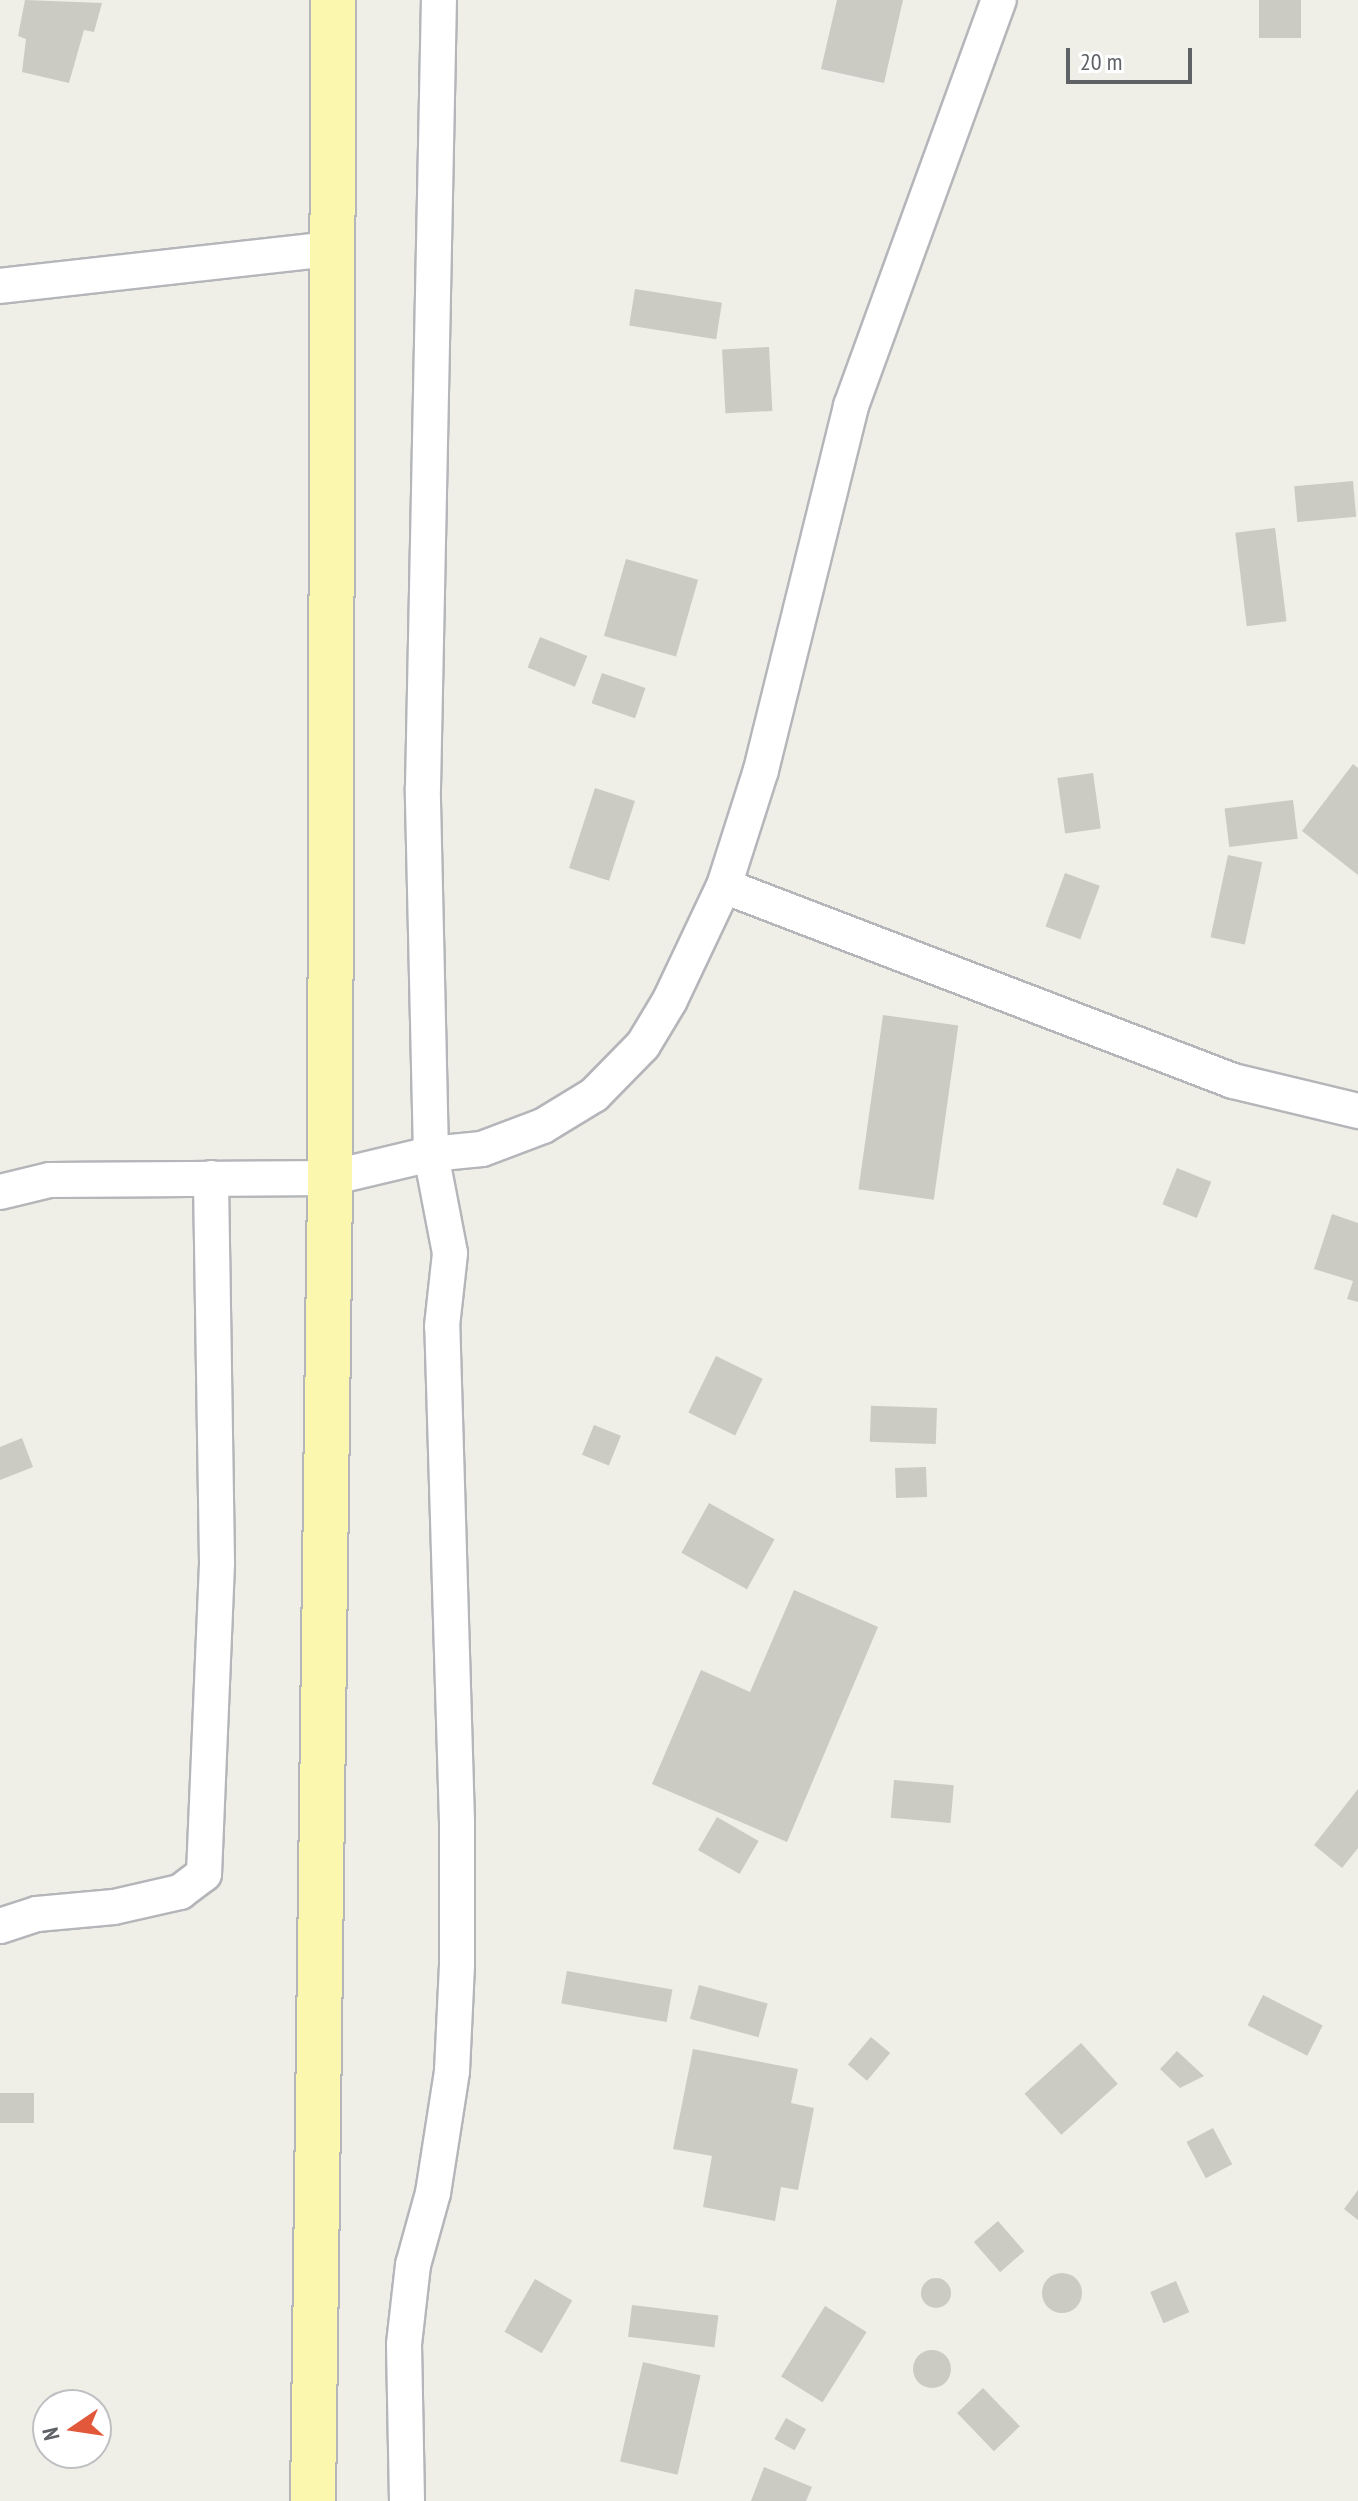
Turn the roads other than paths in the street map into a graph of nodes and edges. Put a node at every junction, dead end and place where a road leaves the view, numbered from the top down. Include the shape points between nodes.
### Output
1 (333, 0) edge
2 (439, 0) edge
3 (999, 0) edge
4 (332, 249) junction
5 (0, 286) edge
6 (724, 886) junction
7 (1358, 1111) edge
8 (431, 1154) junction
9 (211, 1178) junction
10 (330, 1178) junction
11 (0, 1192) edge
12 (0, 1926) edge
13 (313, 2501) edge
14 (407, 2501) edge

1 - 4 main road
2 - 8 street via 423,788
3 - 6 street via 851,406 761,770
4 - 5 street
4 - 10 main road
6 - 7 street via 1233,1081
6 - 8 street via 643,1045 594,1095 543,1126 482,1149
8 - 10 street
8 - 14 street via 450,1253 442,1326 457,1964 452,2071 433,2193 413,2265 404,2344
9 - 10 street
9 - 11 street via 50,1180
9 - 12 street via 217,1562 204,1874 180,1892 114,1907 37,1914
10 - 13 main road

